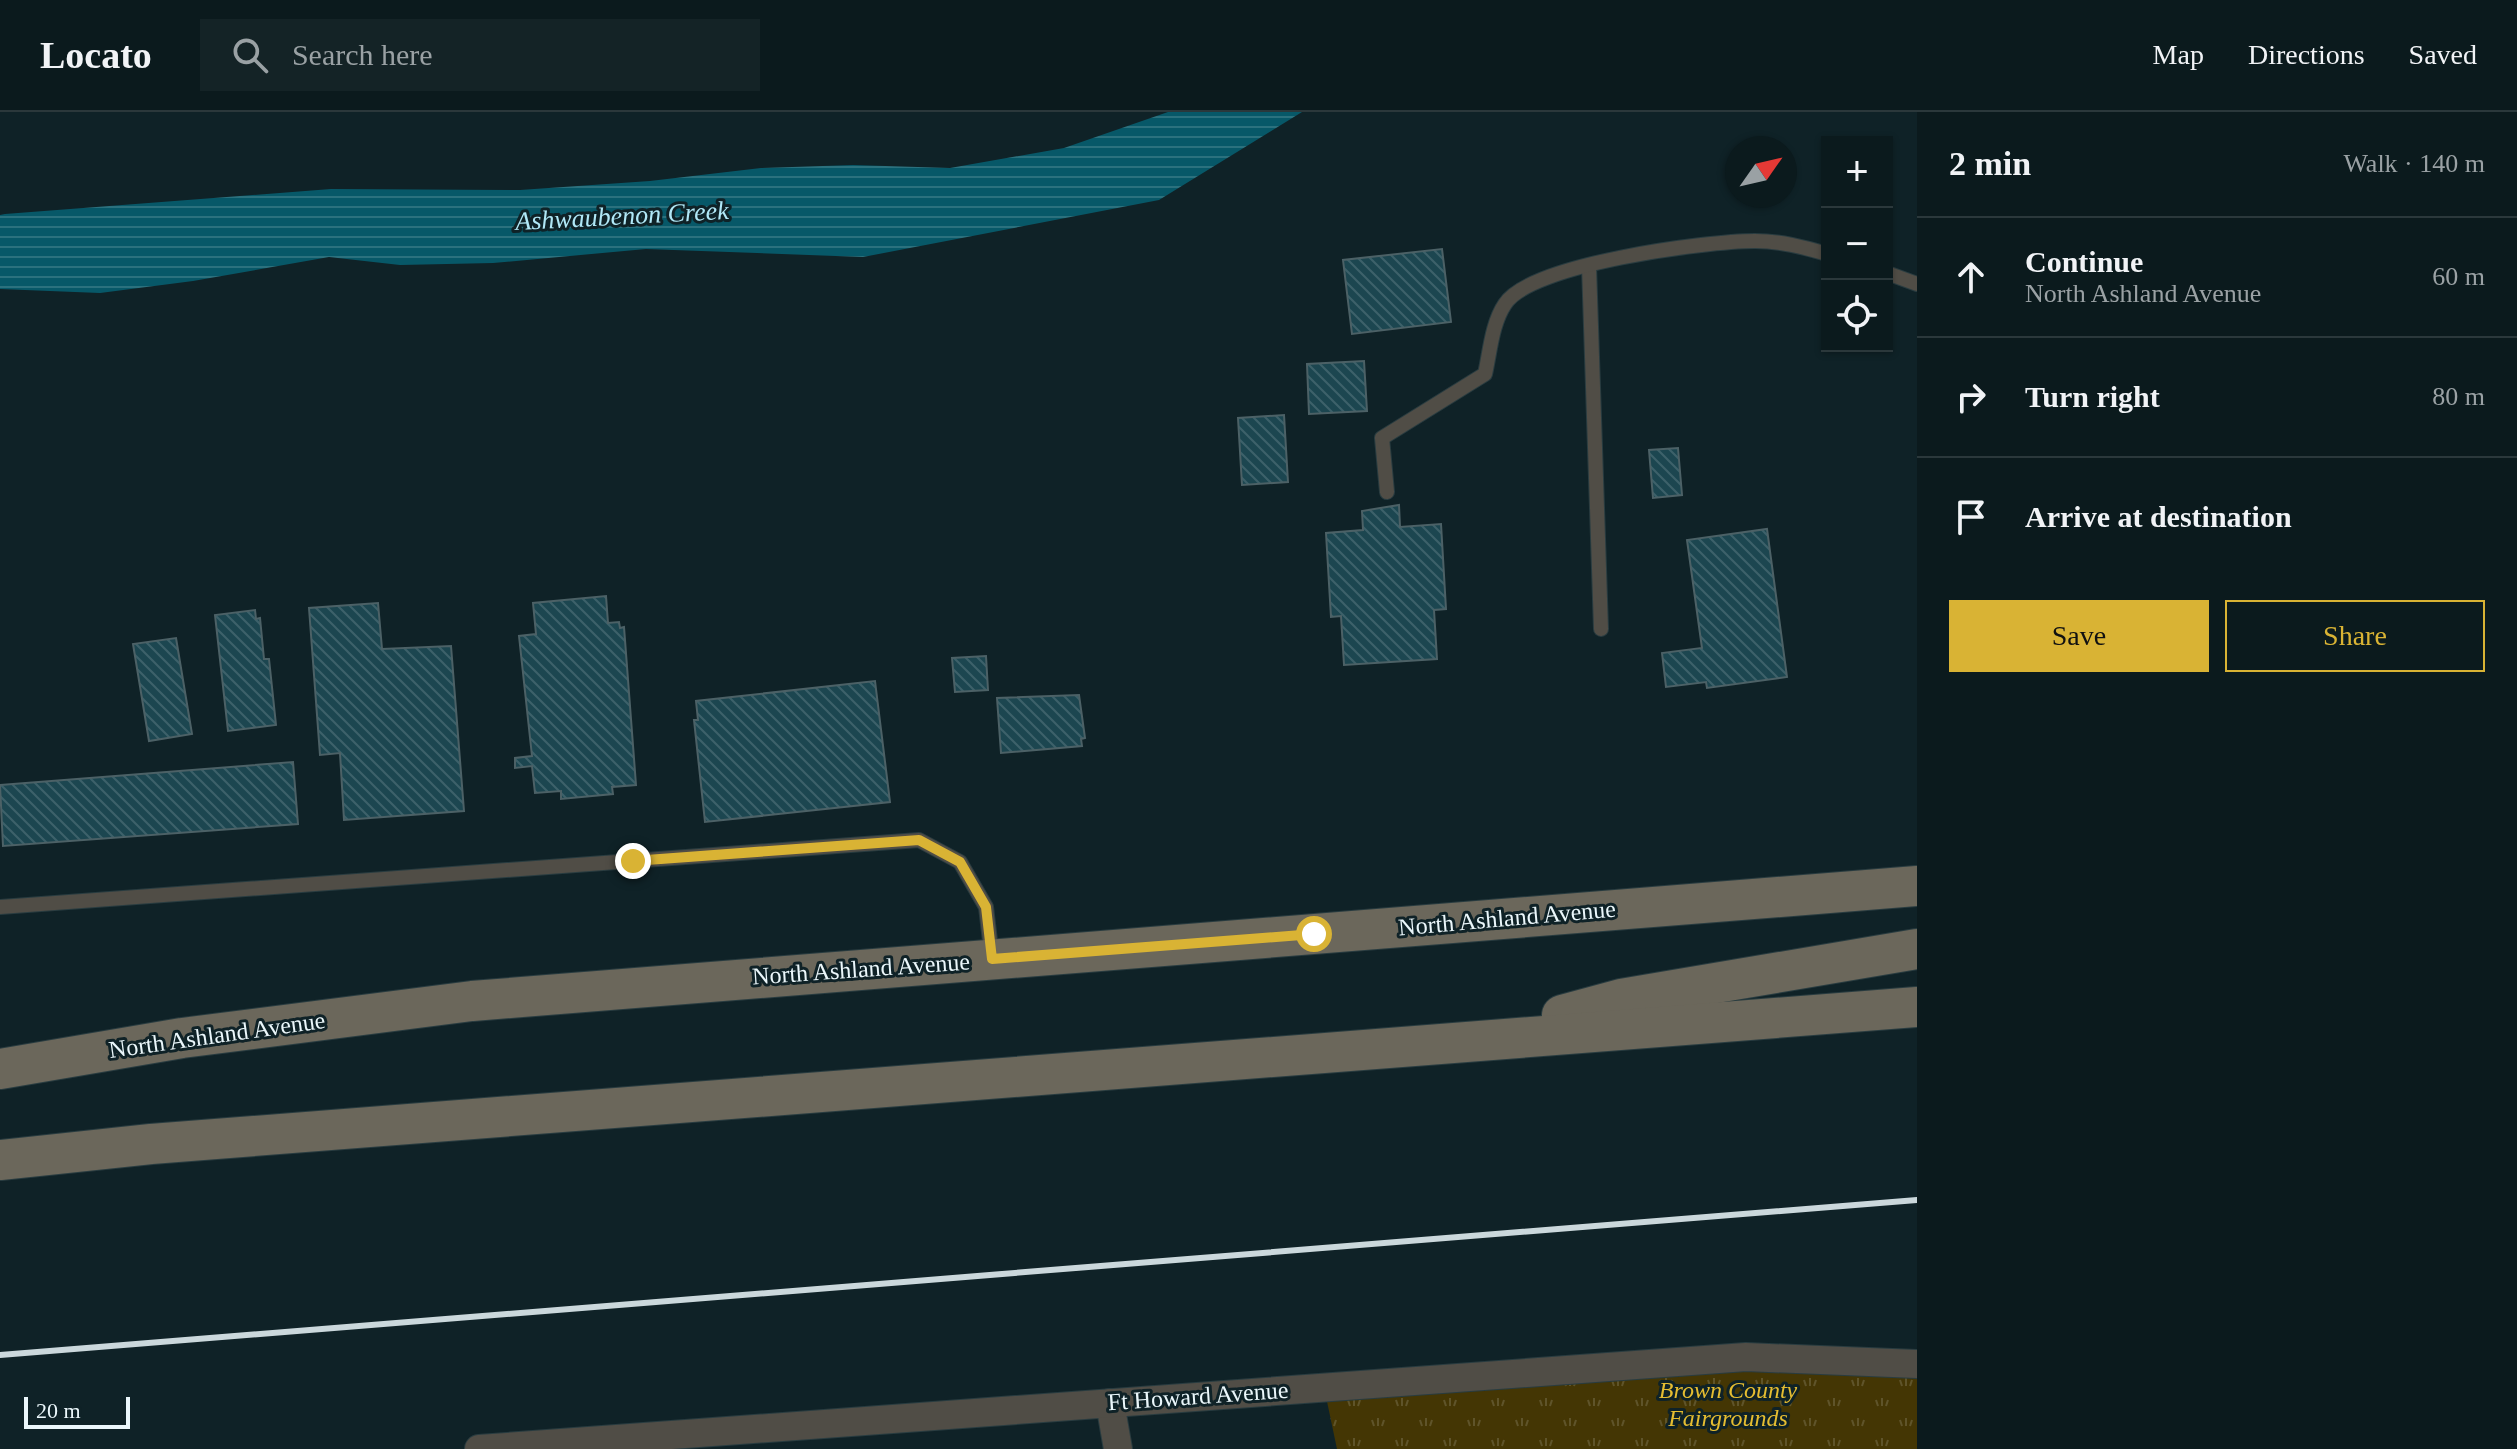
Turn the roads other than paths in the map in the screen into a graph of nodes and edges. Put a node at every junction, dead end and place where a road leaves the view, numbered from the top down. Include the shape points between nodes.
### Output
1 (1821, 252) edge
2 (1589, 266) junction
3 (1893, 275) edge
4 (1917, 284) edge
5 (1387, 492) dead end
6 (1601, 629) dead end
7 (1917, 864) edge
8 (1901, 886) edge
9 (0, 907) edge
10 (1917, 949) edge
11 (992, 959) junction
12 (1917, 1007) edge
13 (1821, 1015) junction
14 (1917, 1035) edge
15 (1474, 1040) junction
16 (0, 1069) edge
17 (0, 1160) edge
18 (1917, 1364) edge
19 (1110, 1403) junction
20 (614, 1444) edge
21 (479, 1449) edge
22 (1118, 1449) edge

1 - 2 lane via 1796,244 1721,243
2 - 5 lane via 1524,285 1505,304 1485,374 1382,438
2 - 6 lane
3 - 4 lane
7 - 8 main road
8 - 11 main road, North Ashland Avenue
9 - 11 lane via 919,840 960,862 986,907
10 - 15 main road via 1621,999
11 - 16 main road, North Ashland Avenue via 472,1001 182,1038
12 - 13 main road
13 - 14 main road via 1839,1040
13 - 15 main road
15 - 17 main road
18 - 19 street, Ft Howard Avenue via 1746,1357
19 - 20 street, Ft Howard Avenue
19 - 22 street
20 - 21 street, Ft Howard Avenue

